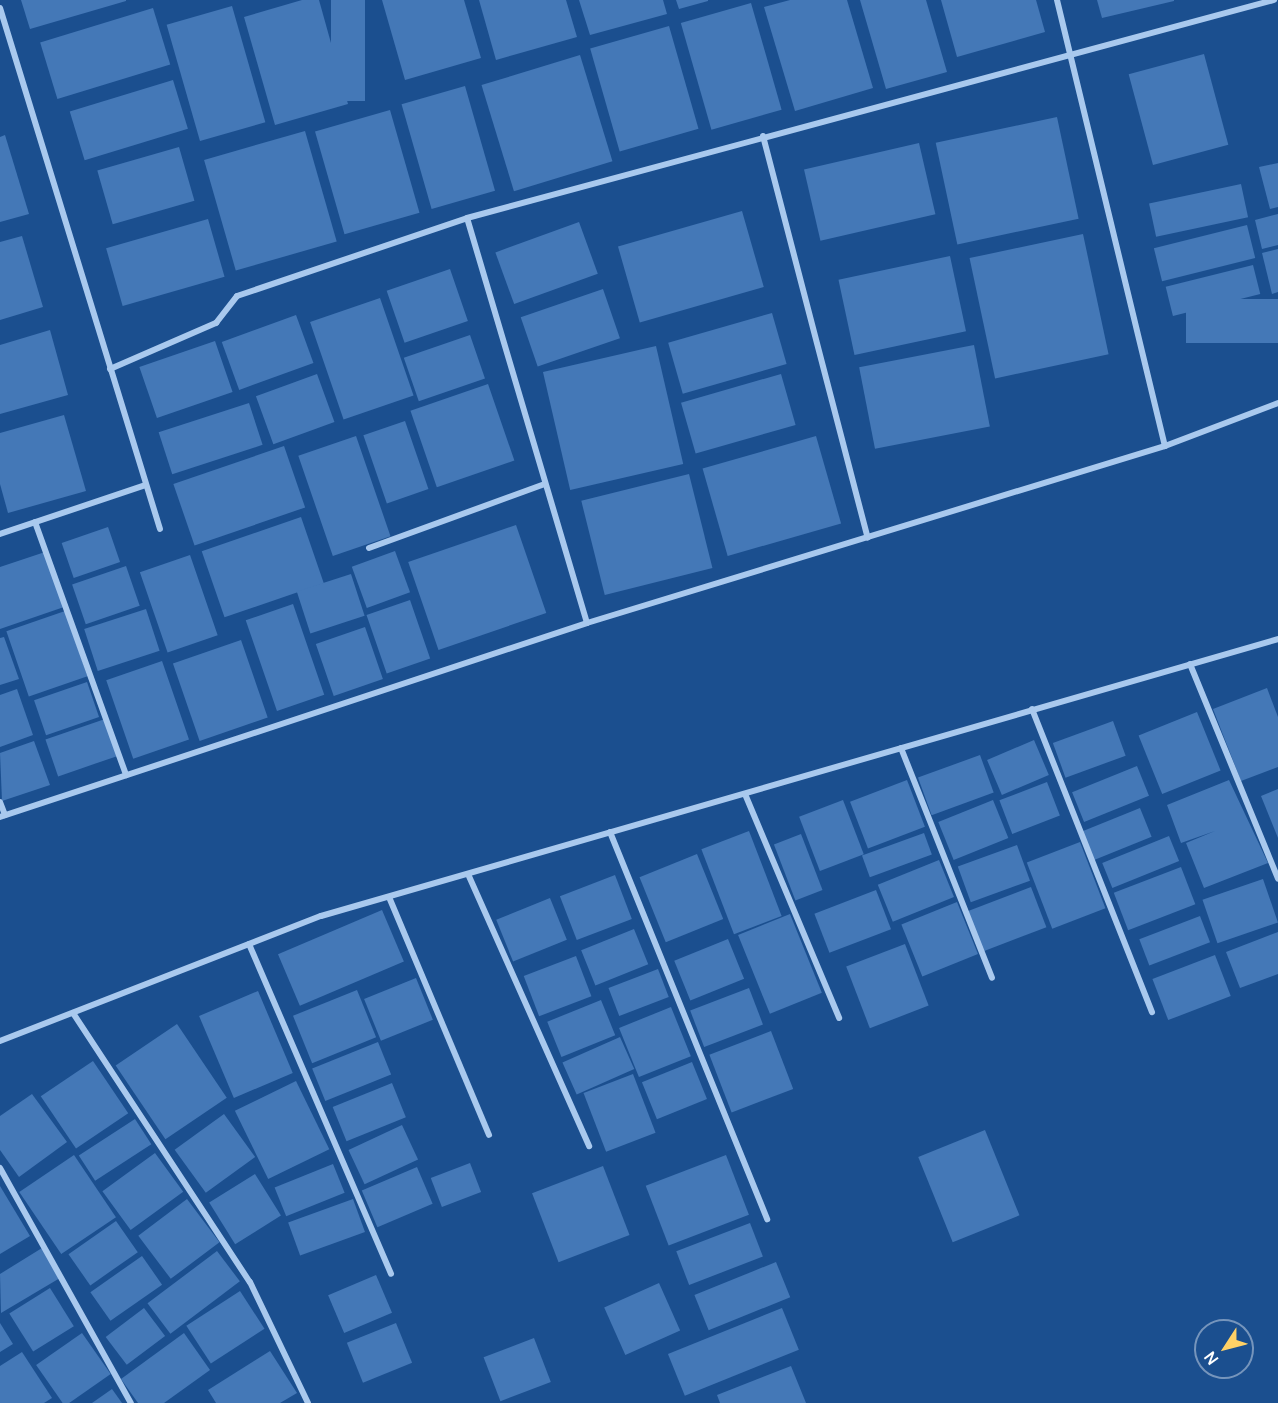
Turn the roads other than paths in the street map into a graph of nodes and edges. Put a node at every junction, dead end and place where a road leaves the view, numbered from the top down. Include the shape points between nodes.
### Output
1 (1058, 0) edge
2 (1274, 0) edge
3 (0, 8) edge
4 (1070, 54) junction
5 (763, 136) junction
6 (467, 218) junction
7 (110, 369) junction
8 (1278, 403) edge
9 (1165, 447) junction
10 (545, 484) junction
11 (146, 485) junction
12 (35, 522) junction
13 (160, 530) dead end
14 (0, 534) edge
15 (868, 538) junction
16 (369, 548) dead end
17 (587, 623) junction
18 (1278, 639) edge
19 (1190, 664) junction
20 (1032, 709) junction
21 (901, 748) junction
22 (126, 775) junction
23 (745, 794) junction
24 (0, 802) edge
25 (2, 816) edge
26 (610, 832) junction
27 (468, 874) junction
28 (1278, 879) edge
29 (389, 897) junction
30 (249, 944) junction
31 (992, 978) dead end
32 (1152, 1012) dead end
33 (74, 1013) junction
34 (839, 1018) dead end
35 (0, 1041) edge
36 (489, 1135) dead end
37 (589, 1146) dead end
38 (0, 1168) edge
39 (767, 1219) dead end
40 (391, 1274) dead end
41 (131, 1403) edge
42 (308, 1403) edge

1 - 4 street
2 - 4 street
3 - 7 street
4 - 5 street
4 - 9 street
5 - 6 street
5 - 15 street
6 - 7 street via 237,296 216,322
6 - 10 street
7 - 11 street
8 - 9 street
9 - 15 street
10 - 16 street
10 - 17 street
11 - 12 street
11 - 13 street
12 - 14 street
12 - 22 street
15 - 17 street
17 - 22 street
18 - 19 street
19 - 20 street
19 - 28 street
20 - 21 street
20 - 32 street
21 - 23 street
21 - 31 street
22 - 25 street
23 - 26 street
23 - 34 street
24 - 25 street
26 - 27 street
26 - 39 street
27 - 29 street
27 - 37 street
29 - 30 street
29 - 36 street
30 - 33 street
30 - 40 street
33 - 35 street
33 - 42 street via 250,1282
38 - 41 street

